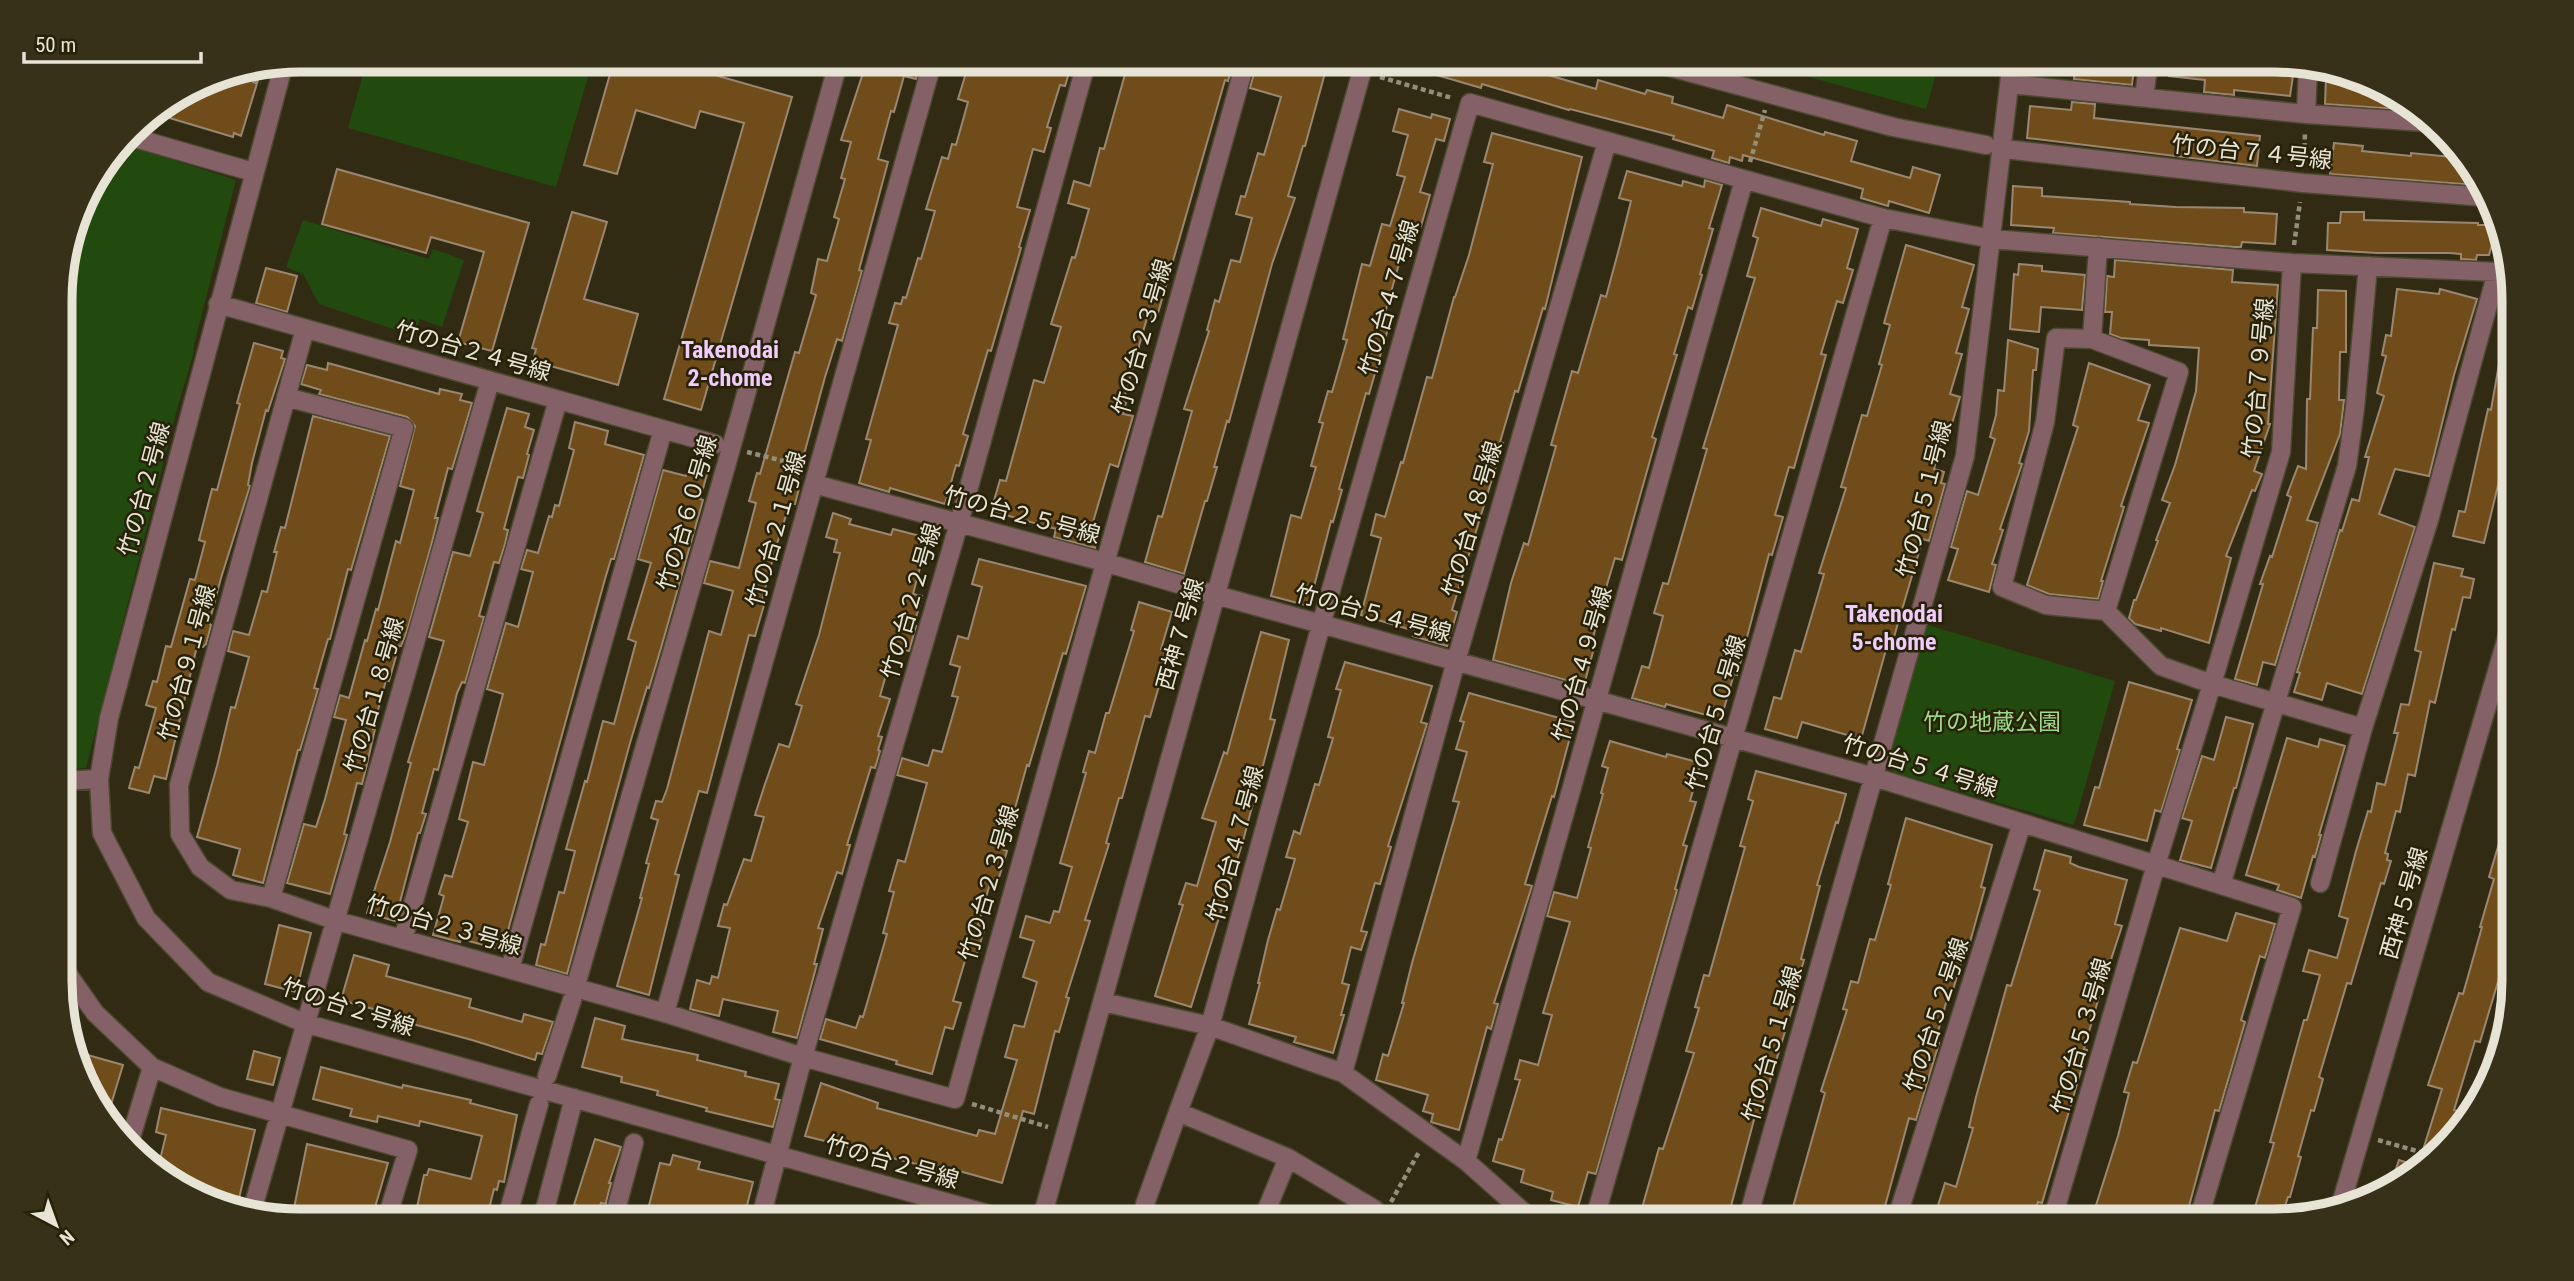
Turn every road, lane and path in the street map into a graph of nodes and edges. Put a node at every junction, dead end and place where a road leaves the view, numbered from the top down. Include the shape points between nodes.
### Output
1 (835, 72) edge
2 (930, 72) edge
3 (1084, 72) edge
4 (1243, 72) edge
5 (1361, 72) edge
6 (1380, 72) edge
7 (1688, 72) edge
8 (2011, 72) edge
9 (2147, 72) edge
10 (281, 73) edge
11 (2308, 74) edge
12 (245, 79) edge
13 (2010, 83) junction
14 (277, 88) junction
15 (1770, 94) junction
16 (2144, 97) junction
17 (1470, 103) junction
18 (2404, 113) edge
19 (2306, 114) junction
20 (138, 139) edge
21 (1607, 142) junction
22 (1986, 145) dead end
23 (2013, 150) dead end
24 (253, 172) junction
25 (1744, 180) junction
26 (2477, 196) edge
27 (1883, 218) junction
28 (1992, 239) junction
29 (2098, 247) junction
30 (2292, 263) junction
31 (2368, 267) junction
32 (218, 304) junction
33 (305, 329) junction
34 (2092, 339) junction
35 (490, 381) junction
36 (286, 397) junction
37 (558, 400) junction
38 (663, 430) junction
39 (723, 446) junction
40 (816, 477) junction
41 (959, 523) junction
42 (1104, 562) junction
43 (1216, 596) junction
44 (2106, 611) junction
45 (1321, 625) junction
46 (2502, 658) edge
47 (1456, 662) junction
48 (2213, 684) junction
49 (1597, 700) junction
50 (2274, 702) junction
51 (2363, 728) junction
52 (1735, 738) junction
53 (1874, 777) junction
54 (99, 779) junction
55 (72, 780) edge
56 (2022, 823) junction
57 (2156, 864) junction
58 (2320, 883) dead end
59 (2221, 885) junction
60 (271, 898) junction
61 (334, 920) junction
62 (403, 939) junction
63 (510, 969) junction
64 (578, 978) dead end
65 (72, 982) edge
66 (572, 1000) dead end
67 (1102, 1002) junction
68 (665, 1013) junction
69 (304, 1023) junction
70 (1210, 1026) junction
71 (803, 1056) junction
72 (152, 1067) junction
73 (1343, 1073) junction
74 (547, 1076) dead end
75 (574, 1098) junction
76 (955, 1099) junction
77 (539, 1104) dead end
78 (1178, 1112) junction
79 (279, 1115) junction
80 (1066, 1133) junction
81 (132, 1135) edge
82 (1429, 1135) junction
83 (2361, 1135) junction
84 (634, 1143) dead end
85 (2425, 1153) edge
86 (777, 1155) junction
87 (1288, 1158) junction
88 (1466, 1161) junction
89 (2343, 1198) edge
90 (254, 1204) edge
91 (1145, 1204) dead end
92 (390, 1209) edge
93 (510, 1209) edge
94 (545, 1209) edge
95 (616, 1209) edge
96 (763, 1209) edge
97 (970, 1209) edge
98 (1044, 1209) edge
99 (1267, 1209) edge
100 (1374, 1209) edge
101 (1389, 1209) edge
102 (1520, 1209) edge
103 (1598, 1209) edge
104 (1750, 1209) edge
105 (1900, 1209) edge
106 (2055, 1209) edge
107 (2203, 1209) edge

1 - 39 street, 竹の台６０号線
2 - 40 street, 竹の台２１号線
3 - 41 street, 竹の台２２号線
4 - 42 street, 竹の台２３号線
5 - 43 street, 西神７号線
6 - 17 path
7 - 15 street
8 - 13 street, 竹の台５１号線
9 - 16 street
10 - 14 street, 竹の台２号線
11 - 19 street
12 - 14 path
13 - 16 street
13 - 28 street, 竹の台５１号線
14 - 24 street, 竹の台２号線
15 - 22 street via 1892,127
15 - 25 path
16 - 19 street
17 - 21 street
17 - 45 street, 竹の台４７号線
18 - 19 street
20 - 24 street
21 - 25 street
21 - 47 street, 竹の台４８号線
23 - 26 street, 竹の台７４号線 via 2303,183
24 - 32 street, 竹の台２号線
25 - 27 street
25 - 49 street, 竹の台４９号線
27 - 28 street
27 - 52 street, 竹の台５０号線
28 - 29 street
28 - 53 street, 竹の台５１号線 via 1965,456
29 - 30 street
29 - 34 street
30 - 31 street
30 - 48 street, 竹の台７９号線 via 2281,452
31 - 50 street via 2347,466
31 - 51 street via 2497,272 2429,520
32 - 33 street, 竹の台２４号線
32 - 54 street, 竹の台２号線 via 108,718
33 - 35 street, 竹の台２４号線
33 - 36 street, 竹の台９１号線
34 - 44 street via 2179,372
34 - 44 street via 2056,338 2045,422 2002,587 2046,605
35 - 37 street, 竹の台２４号線
35 - 61 street, 竹の台１８号線
36 - 60 street, 竹の台９１号線 via 179,785 180,834 200,867 231,890
36 - 60 street via 404,428
37 - 38 street, 竹の台２４号線
37 - 62 street
38 - 39 street, 竹の台２４号線
38 - 63 street
39 - 40 path
39 - 64 street, 竹の台６０号線
40 - 41 street, 竹の台２５号線
40 - 68 street, 竹の台２１号線
41 - 42 street, 竹の台２５号線
41 - 71 street, 竹の台２２号線
42 - 43 street, 竹の台２５号線
42 - 76 street, 竹の台２３号線
43 - 45 street, 竹の台５４号線
43 - 67 street, 西神７号線
44 - 48 street via 2161,666
45 - 47 street, 竹の台５４号線
45 - 70 street, 竹の台４７号線
46 - 83 street, 西神５号線
47 - 49 street, 竹の台５４号線
47 - 73 street, 竹の台４８号線
48 - 50 street
48 - 57 street, 竹の台７９号線
49 - 52 street, 竹の台５４号線
49 - 88 street, 竹の台４９号線
50 - 51 street
50 - 59 street
51 - 58 street
52 - 53 street, 竹の台５４号線
52 - 103 street, 竹の台５０号線
53 - 56 street, 竹の台５４号線
53 - 104 street, 竹の台５１号線
54 - 55 street
54 - 69 street, 竹の台２号線 via 102,833 146,918 208,982
56 - 57 street, 竹の台５４号線
56 - 105 street, 竹の台５２号線
57 - 59 street, 竹の台５４号線
57 - 106 street, 竹の台５３号線
59 - 107 street, 竹の台５４号線 via 2291,907
60 - 61 street, 竹の台９１号線
61 - 62 street, 竹の台２３号線
61 - 69 street, 竹の台１８号線
62 - 63 street, 竹の台２３号線
63 - 68 street, 竹の台２３号線
65 - 72 street via 94,1013
66 - 74 street
67 - 70 street
67 - 80 street, 西神７号線
68 - 71 street, 竹の台２３号線
69 - 75 street, 竹の台２号線
69 - 79 street, 竹の台１８号線
70 - 73 street
70 - 78 street, 竹の台４７号線
71 - 76 street, 竹の台２３号線
71 - 86 street, 竹の台２２号線
72 - 79 street via 220,1097
72 - 81 street
73 - 82 street
75 - 86 street, 竹の台２号線
75 - 94 street
76 - 80 path
77 - 93 street
78 - 87 street
78 - 91 street, 竹の台４７号線
79 - 90 street, 竹の台１８号線
79 - 92 street via 408,1150
80 - 98 street, 西神７号線
82 - 88 street
82 - 101 path
83 - 85 path
83 - 89 street, 西神５号線
84 - 95 street
86 - 96 street, 竹の台２２号線
86 - 97 street, 竹の台２号線
87 - 99 street
87 - 100 street
88 - 102 street

